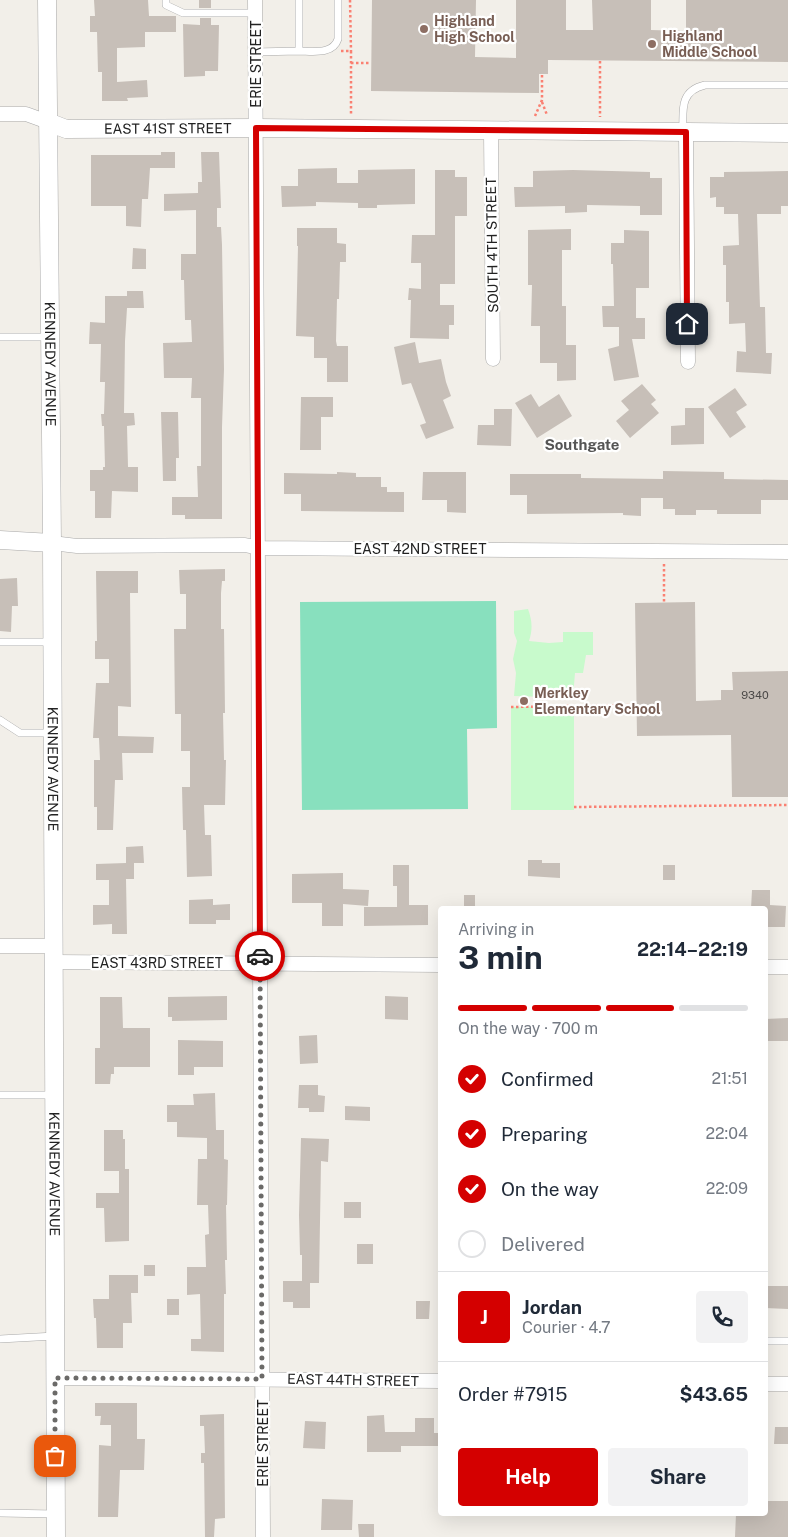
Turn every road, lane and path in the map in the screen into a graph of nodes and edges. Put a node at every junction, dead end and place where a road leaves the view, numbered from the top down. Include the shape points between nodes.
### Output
1 (47, 0) edge
2 (166, 0) edge
3 (299, 0) edge
4 (338, 0) edge
5 (350, 0) edge
6 (255, 6) edge
7 (299, 51) junction
8 (326, 51) junction
9 (350, 51) junction
10 (255, 52) junction
11 (600, 61) dead end
12 (350, 63) junction
13 (371, 63) dead end
14 (542, 74) dead end
15 (788, 85) edge
16 (542, 100) junction
17 (0, 114) edge
18 (350, 116) dead end
19 (535, 117) dead end
20 (548, 117) dead end
21 (600, 117) dead end
22 (48, 122) junction
23 (256, 128) junction
24 (490, 131) junction
25 (684, 132) junction
26 (788, 133) edge
27 (0, 337) edge
28 (50, 337) junction
29 (493, 359) dead end
30 (688, 362) dead end
31 (0, 540) edge
32 (52, 543) junction
33 (259, 548) junction
34 (664, 550) junction
35 (788, 552) edge
36 (664, 602) dead end
37 (0, 642) edge
38 (53, 642) junction
39 (636, 705) dead end
40 (511, 707) dead end
41 (0, 720) edge
42 (53, 733) junction
43 (788, 805) edge
44 (574, 807) dead end
45 (0, 946) edge
46 (54, 954) junction
47 (260, 964) junction
48 (438, 965) edge
49 (768, 967) edge
50 (788, 967) edge
51 (0, 1095) edge
52 (54, 1095) junction
53 (55, 1336) junction
54 (0, 1339) edge
55 (768, 1341) edge
56 (788, 1341) edge
57 (55, 1378) junction
58 (262, 1379) junction
59 (438, 1381) edge
60 (768, 1384) edge
61 (788, 1384) edge
62 (0, 1514) edge
63 (56, 1514) junction
64 (56, 1537) edge
65 (263, 1537) edge

1 - 22 street, KENNEDY AVENUE
2 - 6 lane via 166,4 183,13
3 - 7 lane
4 - 8 lane via 338,39
5 - 9 path
6 - 10 street, ERIE STREET
7 - 8 lane
7 - 10 lane
8 - 9 path
9 - 12 path
10 - 23 street, ERIE STREET
11 - 21 path
12 - 13 path
12 - 18 path
14 - 16 path
15 - 25 lane via 699,86 687,95 684,102
16 - 19 path
16 - 20 path
17 - 22 street, EAST 41ST STREET via 26,114
22 - 23 street, EAST 41ST STREET via 66,129
22 - 28 street, KENNEDY AVENUE
23 - 24 street, EAST 41ST STREET
23 - 33 street, ERIE STREET
24 - 25 street, EAST 41ST STREET
24 - 29 street, SOUTH 4TH STREET
25 - 26 street, EAST 41ST STREET
25 - 30 street
27 - 28 lane
28 - 32 street, KENNEDY AVENUE
31 - 32 street
32 - 33 street, EAST 42ND STREET via 77,546 245,545
32 - 38 street, KENNEDY AVENUE
33 - 34 street, EAST 42ND STREET
33 - 47 street, ERIE STREET
34 - 35 street, EAST 42ND STREET
34 - 36 path
37 - 38 lane
38 - 42 street, KENNEDY AVENUE
39 - 40 path
41 - 42 lane via 20,733
42 - 46 street, KENNEDY AVENUE
43 - 44 path
45 - 46 street, EAST 43RD STREET
46 - 47 street, EAST 43RD STREET
46 - 52 street, KENNEDY AVENUE
47 - 48 street, EAST 43RD STREET
47 - 58 street, ERIE STREET
49 - 50 street
51 - 52 lane
52 - 53 street, KENNEDY AVENUE
53 - 54 lane
53 - 57 street, KENNEDY AVENUE
55 - 56 lane
57 - 58 street, EAST 44TH STREET
57 - 63 street, KENNEDY AVENUE
58 - 59 street, EAST 44TH STREET
58 - 65 street, ERIE STREET
60 - 61 street
62 - 63 lane
63 - 64 street, KENNEDY AVENUE

